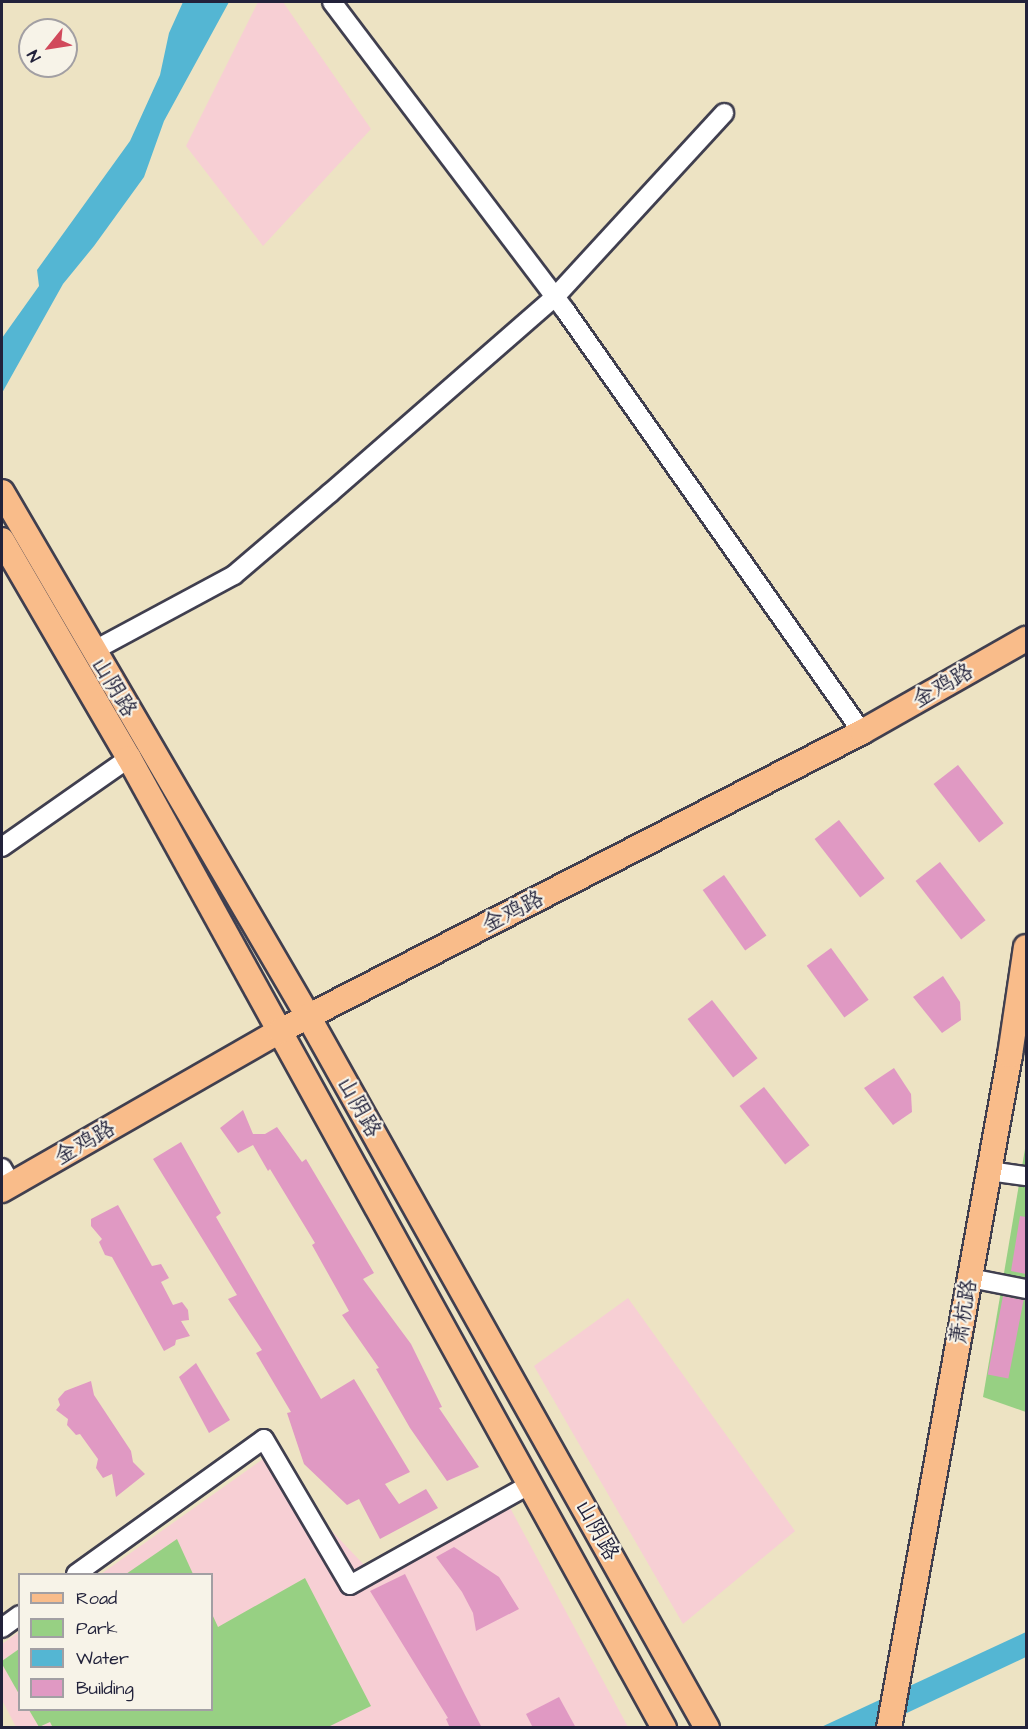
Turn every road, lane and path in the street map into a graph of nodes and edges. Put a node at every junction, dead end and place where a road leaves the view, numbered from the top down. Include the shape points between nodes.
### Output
1 (332, 2) edge
2 (724, 112) dead end
3 (555, 297) junction
4 (2, 492) edge
5 (2, 540) edge
6 (1026, 639) edge
7 (93, 651) junction
8 (862, 732) junction
9 (129, 758) junction
10 (2, 847) edge
11 (1026, 947) edge
12 (308, 1016) junction
13 (280, 1031) junction
14 (1020, 1031) edge
15 (989, 1170) junction
16 (1026, 1176) edge
17 (5, 1181) edge
18 (970, 1278) junction
19 (1026, 1289) edge
20 (531, 1484) junction
21 (79, 1573) edge
22 (18, 1617) edge
23 (2, 1628) edge
24 (704, 1721) edge
25 (664, 1728) edge
26 (889, 1728) edge

1 - 3 street
2 - 3 street
3 - 7 street via 234,575
3 - 8 street
4 - 7 main road, 山阴路
5 - 9 main road, 山阴路
6 - 8 main road, 金鸡路
7 - 12 main road, 山阴路
8 - 12 main road, 金鸡路
9 - 10 street
9 - 13 main road, 山阴路
11 - 14 main road, 萧杭路
12 - 13 main road, 金鸡路
12 - 24 main road, 山阴路
13 - 17 main road, 金鸡路
13 - 20 main road, 山阴路
14 - 15 main road, 萧杭路
15 - 16 street
15 - 18 main road, 萧杭路
18 - 19 street
18 - 26 main road, 萧杭路
20 - 21 street via 350,1585 264,1439
20 - 25 main road, 山阴路
22 - 23 street

